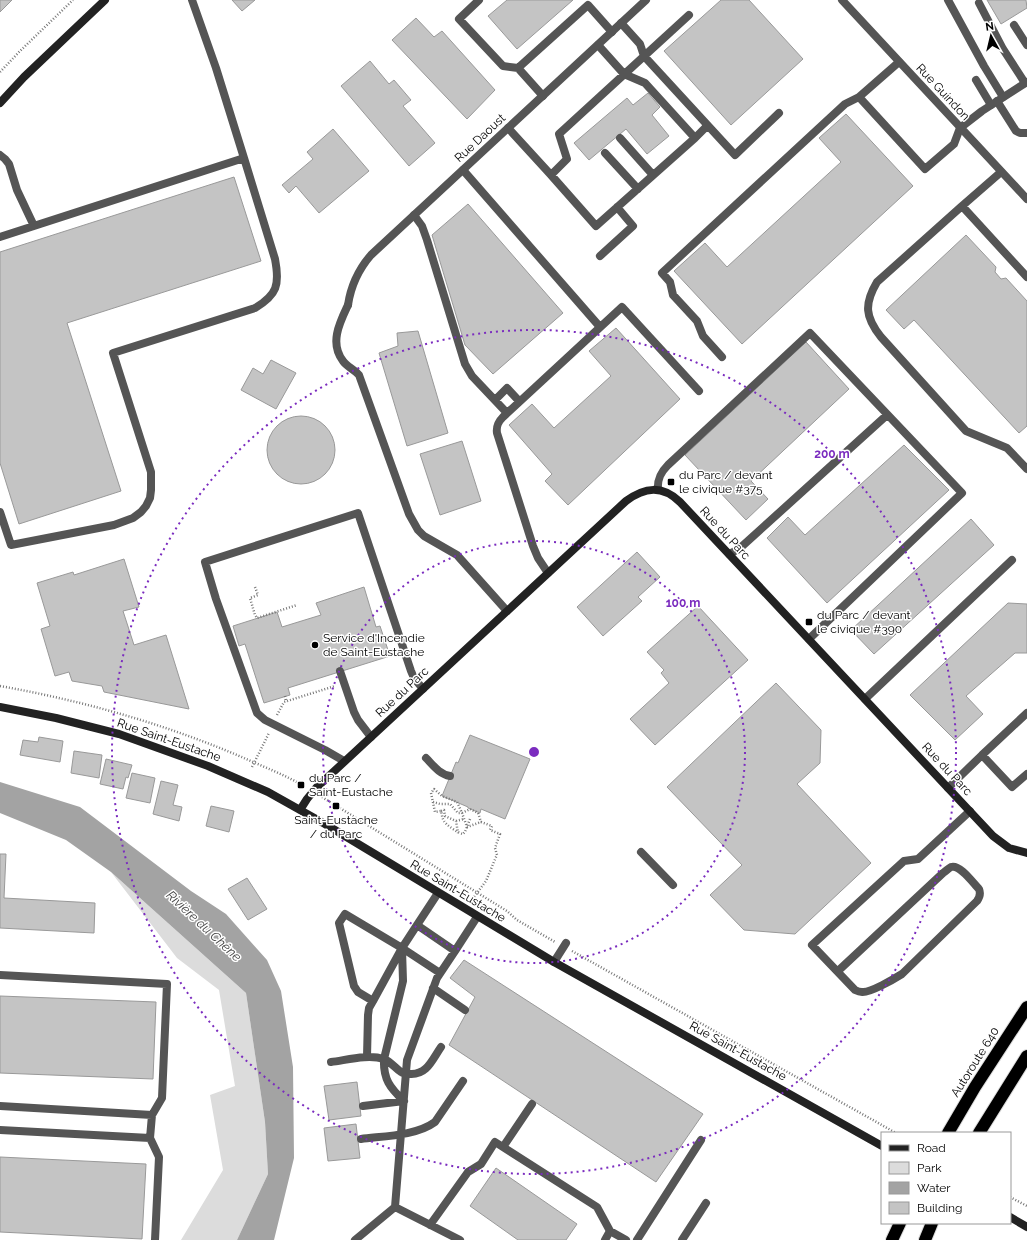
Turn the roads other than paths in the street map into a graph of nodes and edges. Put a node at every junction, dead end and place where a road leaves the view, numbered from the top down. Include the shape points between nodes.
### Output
1 (105, 0) edge
2 (192, 0) edge
3 (479, 0) edge
4 (646, 0) edge
5 (842, 0) edge
6 (948, 0) edge
7 (979, 3) dead end
8 (689, 15) dead end
9 (621, 23) junction
10 (1014, 24) dead end
11 (612, 32) junction
12 (598, 45) junction
13 (1027, 45) edge
14 (644, 56) junction
15 (899, 62) junction
16 (518, 68) junction
17 (624, 74) junction
18 (976, 80) dead end
19 (1026, 83) edge
20 (543, 96) junction
21 (859, 97) junction
22 (997, 101) junction
23 (0, 103) edge
24 (779, 113) dead end
25 (707, 126) junction
26 (508, 128) junction
27 (960, 128) junction
28 (1027, 133) edge
29 (620, 138) dead end
30 (695, 138) junction
31 (605, 153) dead end
32 (0, 155) edge
33 (244, 158) junction
34 (463, 170) junction
35 (1001, 172) junction
36 (550, 175) junction
37 (653, 175) junction
38 (638, 189) junction
39 (1027, 199) edge
40 (962, 206) junction
41 (617, 207) junction
42 (414, 214) junction
43 (34, 226) junction
44 (0, 237) edge
45 (600, 256) dead end
46 (1027, 277) edge
47 (600, 327) junction
48 (722, 357) dead end
49 (699, 391) dead end
50 (495, 400) junction
51 (519, 401) junction
52 (507, 412) junction
53 (887, 415) junction
54 (1027, 469) edge
55 (658, 490) junction
56 (0, 512) edge
57 (729, 554) junction
58 (1012, 560) dead end
59 (548, 573) junction
60 (507, 611) junction
61 (809, 639) junction
62 (340, 671) dead end
63 (423, 689) junction
64 (865, 699) junction
65 (0, 707) edge
66 (1027, 713) edge
67 (371, 736) junction
68 (982, 755) junction
69 (426, 758) dead end
70 (344, 761) junction
71 (1027, 774) edge
72 (450, 776) dead end
73 (948, 788) junction
74 (300, 810) junction
75 (970, 811) junction
76 (641, 852) dead end
77 (1027, 853) edge
78 (673, 885) dead end
79 (438, 893) junction
80 (477, 917) junction
81 (416, 925) junction
82 (564, 945) road end
83 (402, 948) junction
84 (455, 951) junction
85 (554, 962) junction
86 (838, 971) junction
87 (440, 973) junction
88 (0, 975) edge
89 (433, 988) junction
90 (373, 1001) junction
91 (1027, 1007) edge
92 (465, 1010) dead end
93 (440, 1047) dead end
94 (1027, 1056) edge
95 (367, 1057) junction
96 (384, 1059) junction
97 (331, 1062) dead end
98 (406, 1074) junction
99 (463, 1081) dead end
100 (404, 1101) junction
101 (532, 1104) dead end
102 (0, 1106) edge
103 (363, 1106) dead end
104 (152, 1115) junction
105 (0, 1130) edge
106 (949, 1132) edge
107 (980, 1132) edge
108 (401, 1134) junction
109 (150, 1138) junction
110 (361, 1139) dead end
111 (702, 1140) dead end
112 (881, 1145) edge
113 (504, 1147) junction
114 (706, 1203) dead end
115 (395, 1207) junction
116 (1011, 1218) edge
117 (900, 1224) edge
118 (932, 1224) edge
119 (430, 1225) junction
120 (1027, 1227) edge
121 (610, 1231) junction
122 (456, 1239) edge
123 (155, 1240) edge
124 (355, 1240) edge
125 (605, 1240) edge
126 (626, 1240) edge
127 (637, 1240) edge
128 (682, 1240) edge
129 (892, 1240) edge
130 (925, 1240) edge

1 - 23 street
2 - 33 street
3 - 16 street via 459,19 503,66
4 - 9 street, Rue Daoust
5 - 15 street, Rue Guindon
6 - 22 street via 984,66
7 - 19 street via 1003,49
8 - 14 street
9 - 11 street, Rue Daoust
9 - 14 street via 640,44
10 - 13 street
11 - 12 street, Rue Daoust
11 - 16 street via 588,5
12 - 17 street
12 - 20 street, Rue Daoust
14 - 17 street
14 - 25 street
15 - 21 street
15 - 27 street, Rue Guindon
16 - 20 street
17 - 30 street via 645,83
17 - 36 street via 559,134 567,159
18 - 22 street
19 - 22 street
20 - 26 street, Rue Daoust
21 - 27 street via 925,169 954,144
21 - 48 street via 845,104 662,273 670,282 673,295 697,321 703,336
22 - 27 street
22 - 28 street via 1016,131
24 - 25 street via 735,155
25 - 30 street
26 - 34 street, Rue Daoust
26 - 36 street
27 - 35 street, Rue Guindon
29 - 37 street
30 - 37 street
31 - 38 street
32 - 43 street via 9,164 17,190
33 - 43 street
33 - 56 street via 275,259 276,289 255,308 113,353 151,472 150,498 146,506 133,518 120,523 11,545
34 - 42 street, Rue Daoust
34 - 47 street
35 - 39 street, Rue Guindon
35 - 40 street
36 - 41 street via 596,226
37 - 38 street
38 - 41 street
40 - 46 street
40 - 54 street via 877,282 868,302 870,322 966,430 1007,448
41 - 45 street via 633,226
42 - 50 street via 424,233 465,364 472,376
42 - 60 street, Rue Daoust via 360,268 337,332 338,348 343,362 359,375 409,514 418,530 457,555
43 - 44 street
47 - 49 street via 622,307
47 - 51 street
50 - 51 street via 508,388
50 - 52 street
51 - 52 street
52 - 59 street via 498,423 497,433 533,546
53 - 55 street via 810,333 662,471
53 - 57 street via 739,549
53 - 61 street via 962,493
55 - 57 street, Rue du Parc via 665,491 675,498
55 - 59 street, Rue du Parc via 643,491 626,501
57 - 61 street, Rue du Parc
58 - 64 street
59 - 60 street, Rue du Parc
60 - 63 street, Rue du Parc
61 - 64 street, Rue du Parc
62 - 67 street via 358,720
63 - 67 street, Rue du Parc
63 - 70 street via 411,671 358,513 205,562 254,707 261,718
64 - 73 street, Rue du Parc
65 - 74 street, Rue Saint-Eustache via 119,734 228,774
66 - 68 street
67 - 70 street, Rue du Parc
68 - 71 street via 1012,787
68 - 73 street
69 - 72 street via 438,770
70 - 74 street, Rue du Parc via 316,788
73 - 75 street, Rue du Parc
74 - 79 street, Rue Saint-Eustache
75 - 77 street, Rue du Parc via 1002,843 1009,848
75 - 86 street via 918,859 904,861 812,945
76 - 78 street
79 - 80 street, Rue Saint-Eustache
79 - 81 street
80 - 84 street
80 - 85 street, Rue Saint-Eustache
81 - 83 street
81 - 84 street
82 - 85 street
83 - 87 street
83 - 90 street
83 - 90 street via 345,914 338,923 354,986 358,992
83 - 96 street via 403,981
84 - 87 street
85 - 112 street, Rue Saint-Eustache
86 - 86 street via 952,867 961,870 980,892 977,901 895,979 862,992 855,990
87 - 89 street
88 - 104 street via 167,984 162,1098
89 - 92 street
89 - 98 street via 407,1060
90 - 95 street via 368,1015
91 - 106 highway, Autoroute 640
93 - 98 street via 426,1070
94 - 107 highway
95 - 96 street
95 - 97 street
96 - 98 street
96 - 100 street via 385,1077
98 - 100 street
99 - 108 street via 435,1122 422,1130
100 - 103 street
100 - 108 street
101 - 113 street
102 - 104 street
104 - 109 street
105 - 109 street
108 - 110 street
108 - 115 street
109 - 123 street via 159,1157
111 - 127 street
113 - 119 street via 495,1142 481,1164 468,1172
113 - 121 street via 597,1207
114 - 128 street
115 - 119 street
115 - 124 street
116 - 120 street
117 - 129 highway
118 - 130 highway
119 - 122 street
121 - 125 street
121 - 126 street

